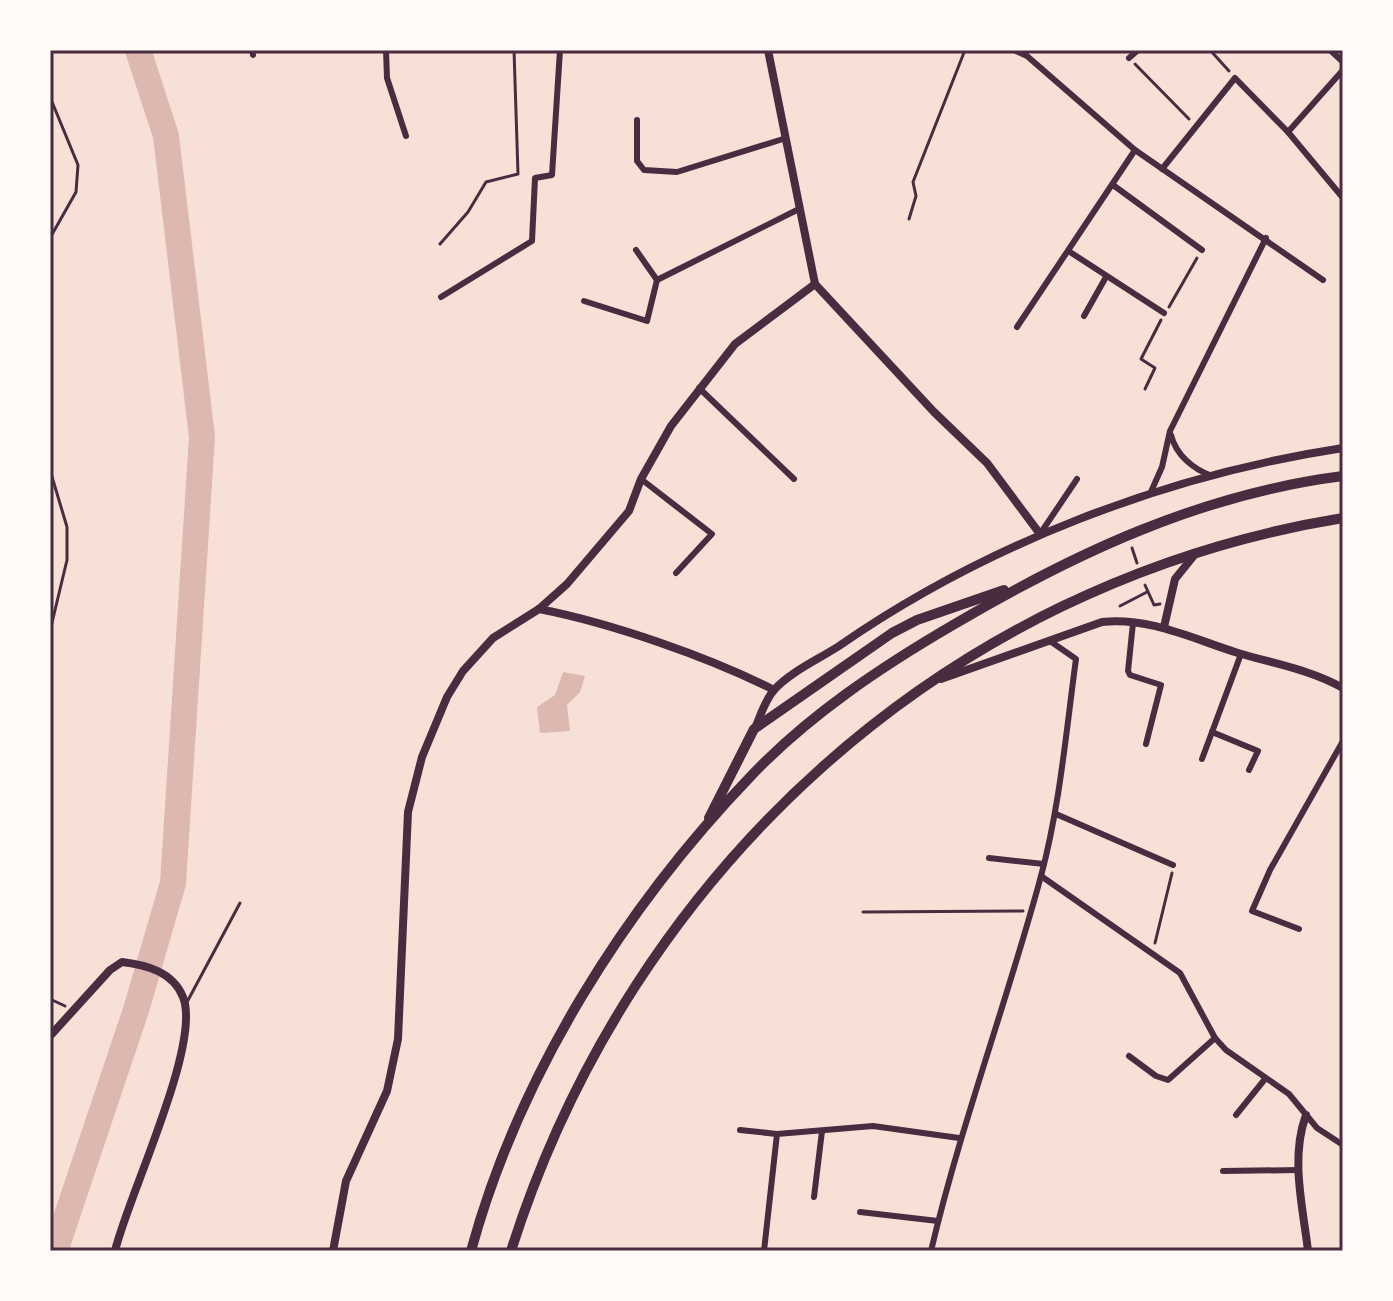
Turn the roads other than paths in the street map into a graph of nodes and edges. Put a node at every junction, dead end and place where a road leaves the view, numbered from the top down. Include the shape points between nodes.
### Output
1 (386, 50) edge
2 (560, 50) edge
3 (768, 50) edge
4 (1014, 50) edge
5 (1138, 50) edge
6 (1330, 50) edge
7 (1129, 58) road end
8 (1343, 62) edge
9 (1343, 70) edge
10 (637, 120) dead end
11 (1288, 132) junction
12 (406, 136) dead end
13 (783, 139) junction
14 (1135, 150) junction
15 (1162, 169) junction
16 (1113, 185) junction
17 (1343, 198) edge
18 (799, 209) junction
19 (1266, 238) junction
20 (636, 250) dead end
21 (1202, 250) road end
22 (1070, 252) junction
23 (1106, 277) junction
24 (657, 280) junction
25 (1323, 280) dead end
26 (815, 284) junction
27 (441, 297) dead end
28 (584, 301) dead end
29 (1164, 313) road end
30 (1084, 316) dead end
31 (1017, 327) dead end
32 (699, 388) junction
33 (1170, 431) junction
34 (1343, 448) edge
35 (1212, 476) junction
36 (1343, 476) edge
37 (641, 479) junction
38 (794, 479) dead end
39 (1077, 479) dead end
40 (1148, 497) junction
41 (1343, 518) edge
42 (1040, 534) junction
43 (1197, 552) junction
44 (676, 573) dead end
45 (1025, 583) junction
46 (539, 609) junction
47 (1133, 623) junction
48 (1164, 627) junction
49 (1050, 641) junction
50 (1241, 654) junction
51 (937, 681) junction
52 (1343, 688) edge
53 (774, 690) junction
54 (754, 729) junction
55 (1212, 732) junction
56 (1343, 741) edge
57 (1146, 744) dead end
58 (1202, 759) dead end
59 (1249, 770) dead end
60 (1056, 814) junction
61 (701, 834) junction
62 (989, 858) dead end
63 (1044, 864) junction
64 (1173, 865) road end
65 (1041, 876) junction
66 (240, 903) dead end
67 (1299, 929) dead end
68 (185, 1007) junction
69 (50, 1036) edge
70 (1215, 1038) junction
71 (1129, 1056) dead end
72 (1265, 1079) junction
73 (1236, 1115) dead end
74 (1306, 1115) junction
75 (740, 1130) dead end
76 (822, 1131) junction
77 (777, 1134) junction
78 (959, 1138) junction
79 (1343, 1145) edge
80 (1299, 1170) junction
81 (1223, 1171) dead end
82 (814, 1197) dead end
83 (860, 1212) dead end
84 (938, 1221) junction
85 (115, 1251) edge
86 (333, 1251) edge
87 (471, 1251) edge
88 (511, 1251) edge
89 (764, 1251) edge
90 (931, 1251) edge
91 (1308, 1251) edge

1 - 12 street via 387,78
2 - 27 street via 552,175 535,178 532,241
3 - 13 street
4 - 14 street
5 - 7 street
6 - 8 street
9 - 11 street
10 - 13 street via 637,161 644,170 677,172
11 - 15 street via 1235,78
11 - 17 street
13 - 18 street
14 - 15 street
14 - 16 street
15 - 19 street
16 - 21 street
16 - 22 street
18 - 24 street
18 - 26 street
19 - 25 street
19 - 33 street
20 - 24 street
22 - 23 street
22 - 31 street
23 - 29 street
23 - 30 street
24 - 28 street via 647,321
26 - 32 street via 735,344
26 - 42 street via 987,463
32 - 37 street
32 - 38 street
33 - 35 street via 1187,461
33 - 40 street
34 - 35 street
35 - 40 street
36 - 45 highway via 1235,499 1154,524
37 - 44 street via 712,534
37 - 46 street via 629,511
39 - 42 street
40 - 42 street
41 - 43 highway
42 - 53 street via 875,620
43 - 48 street via 1175,579
43 - 51 highway via 1078,598
45 - 54 highway via 892,633
45 - 61 highway via 831,705 751,776
46 - 53 street via 578,617
46 - 86 street via 493,638 463,671 422,757 408,812 398,1039 387,1091 346,1181
47 - 48 street
47 - 49 street via 1102,622
47 - 57 street via 1128,671 1161,685
48 - 50 street
49 - 51 street
49 - 60 street via 1076,659
50 - 52 street via 1314,672
50 - 55 street
51 - 88 highway via 831,756 709,882 634,988 582,1081 542,1165
53 - 54 street
54 - 61 highway
55 - 58 street
55 - 59 street via 1258,751
56 - 67 street via 1252,911
60 - 63 street
60 - 64 street
61 - 87 highway via 646,898 578,1006 505,1154
62 - 63 street
63 - 65 street
65 - 70 street via 1180,973
65 - 78 street
66 - 68 lane
68 - 69 street via 164,973 122,962
68 - 85 street via 188,1024 171,1086
70 - 71 street via 1168,1080
70 - 72 street
72 - 73 street
72 - 74 street via 1289,1094
74 - 79 street
74 - 80 street
75 - 77 street
76 - 77 street
76 - 78 street via 873,1126
76 - 82 street
77 - 89 street
78 - 84 street
80 - 81 street
80 - 91 street
83 - 84 street
84 - 90 street

